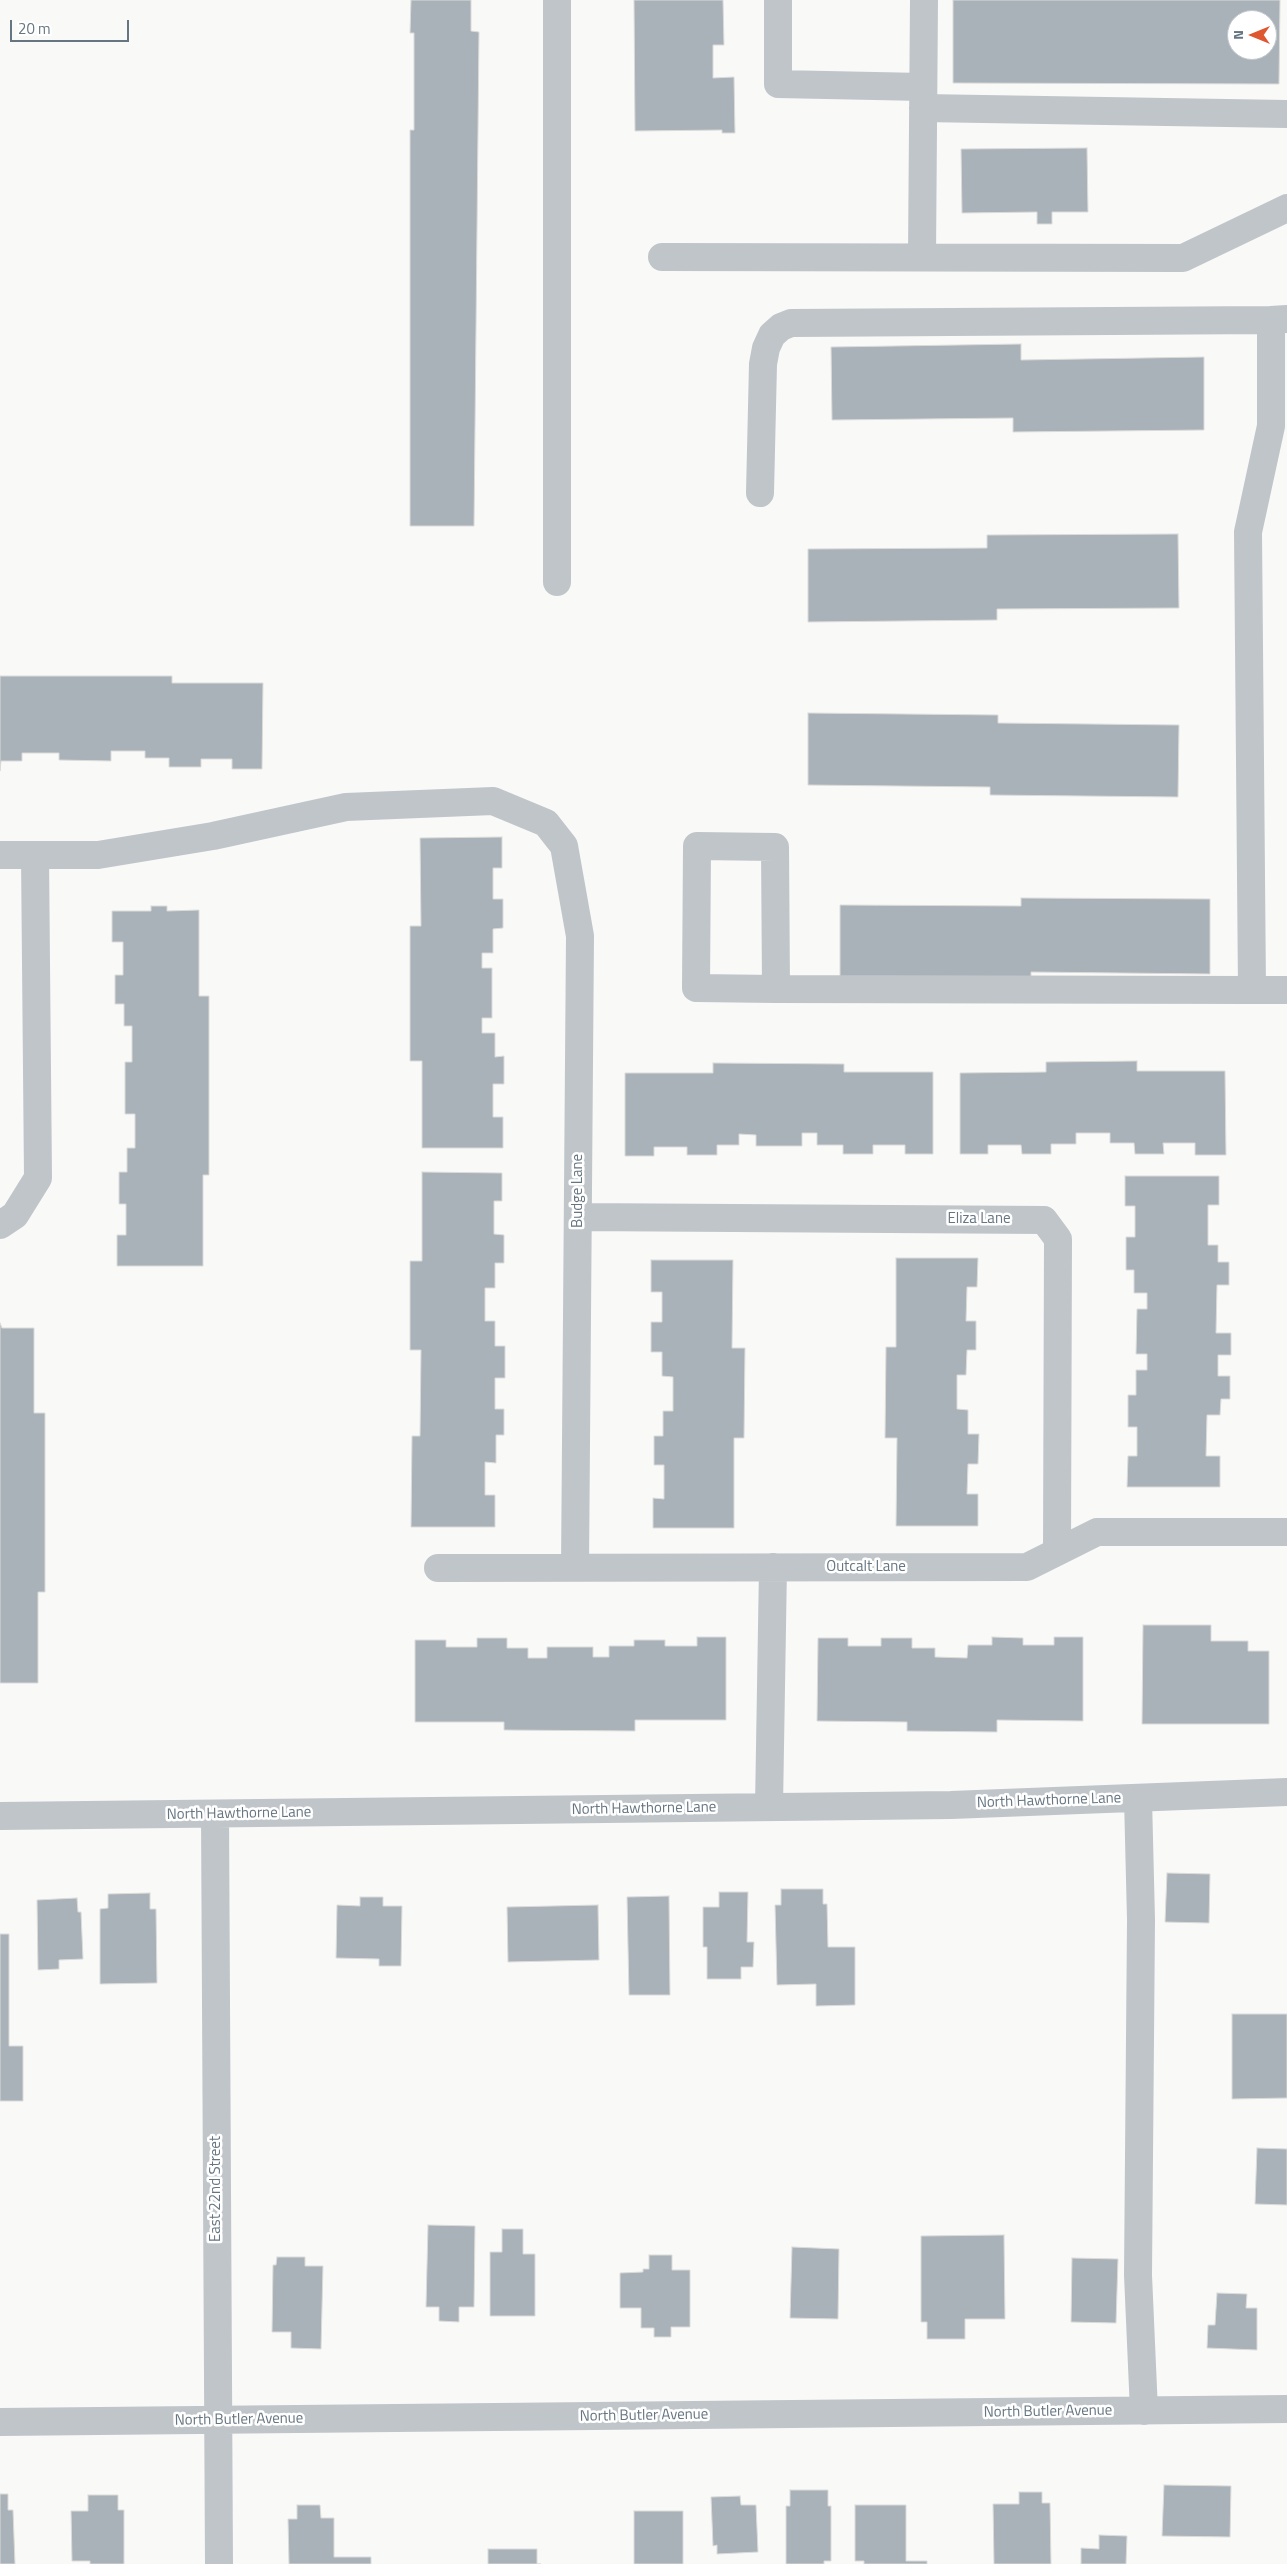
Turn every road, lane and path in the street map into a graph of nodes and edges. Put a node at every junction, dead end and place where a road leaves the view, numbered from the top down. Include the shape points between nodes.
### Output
1 (556, 0) edge
2 (778, 0) edge
3 (924, 0) edge
4 (924, 97) junction
5 (1287, 114) edge
6 (1287, 208) edge
7 (922, 256) junction
8 (662, 257) dead end
9 (1279, 320) edge
10 (760, 493) dead end
11 (556, 582) dead end
12 (0, 855) edge
13 (35, 855) junction
14 (776, 989) junction
15 (1252, 990) junction
16 (1287, 990) edge
17 (578, 1217) junction
18 (0, 1226) edge
19 (1287, 1532) edge
20 (1057, 1551) junction
21 (773, 1567) junction
22 (438, 1568) dead end
23 (575, 1568) junction
24 (1287, 1792) edge
25 (1138, 1798) junction
26 (769, 1807) junction
27 (215, 1814) junction
28 (0, 1816) edge
29 (1287, 2410) edge
30 (1144, 2411) junction
31 (217, 2420) junction
32 (0, 2422) edge
33 (219, 2564) edge

1 - 11 street
2 - 4 street via 778,84
3 - 4 street
4 - 5 street
4 - 7 street
6 - 7 street via 1183,258
7 - 8 street
9 - 10 street via 791,323 772,335 766,348
9 - 15 street via 1271,426 1248,532
12 - 13 street
13 - 17 street, Budge Lane via 98,855 214,836 346,807 493,801 546,822 564,846 580,936
13 - 18 street via 38,1178 15,1215
14 - 14 street via 775,846 697,846 696,988
14 - 15 street
15 - 16 street
17 - 20 street, Eliza Lane via 1044,1220 1058,1239
17 - 23 street, Budge Lane
19 - 20 street, Outcalt Lane via 1097,1532
20 - 21 street, Outcalt Lane via 1027,1567
21 - 23 street, Outcalt Lane
21 - 26 street
22 - 23 street, Outcalt Lane
24 - 25 street, North Hawthorne Lane
25 - 26 street, North Hawthorne Lane
25 - 30 street via 1141,1920 1138,2275
26 - 27 street, North Hawthorne Lane
27 - 28 street, North Hawthorne Lane
27 - 31 street, East 22nd Street
29 - 30 street, North Butler Avenue
30 - 31 street, North Butler Avenue
31 - 32 street, North Butler Avenue
31 - 33 street, East 22nd Street

